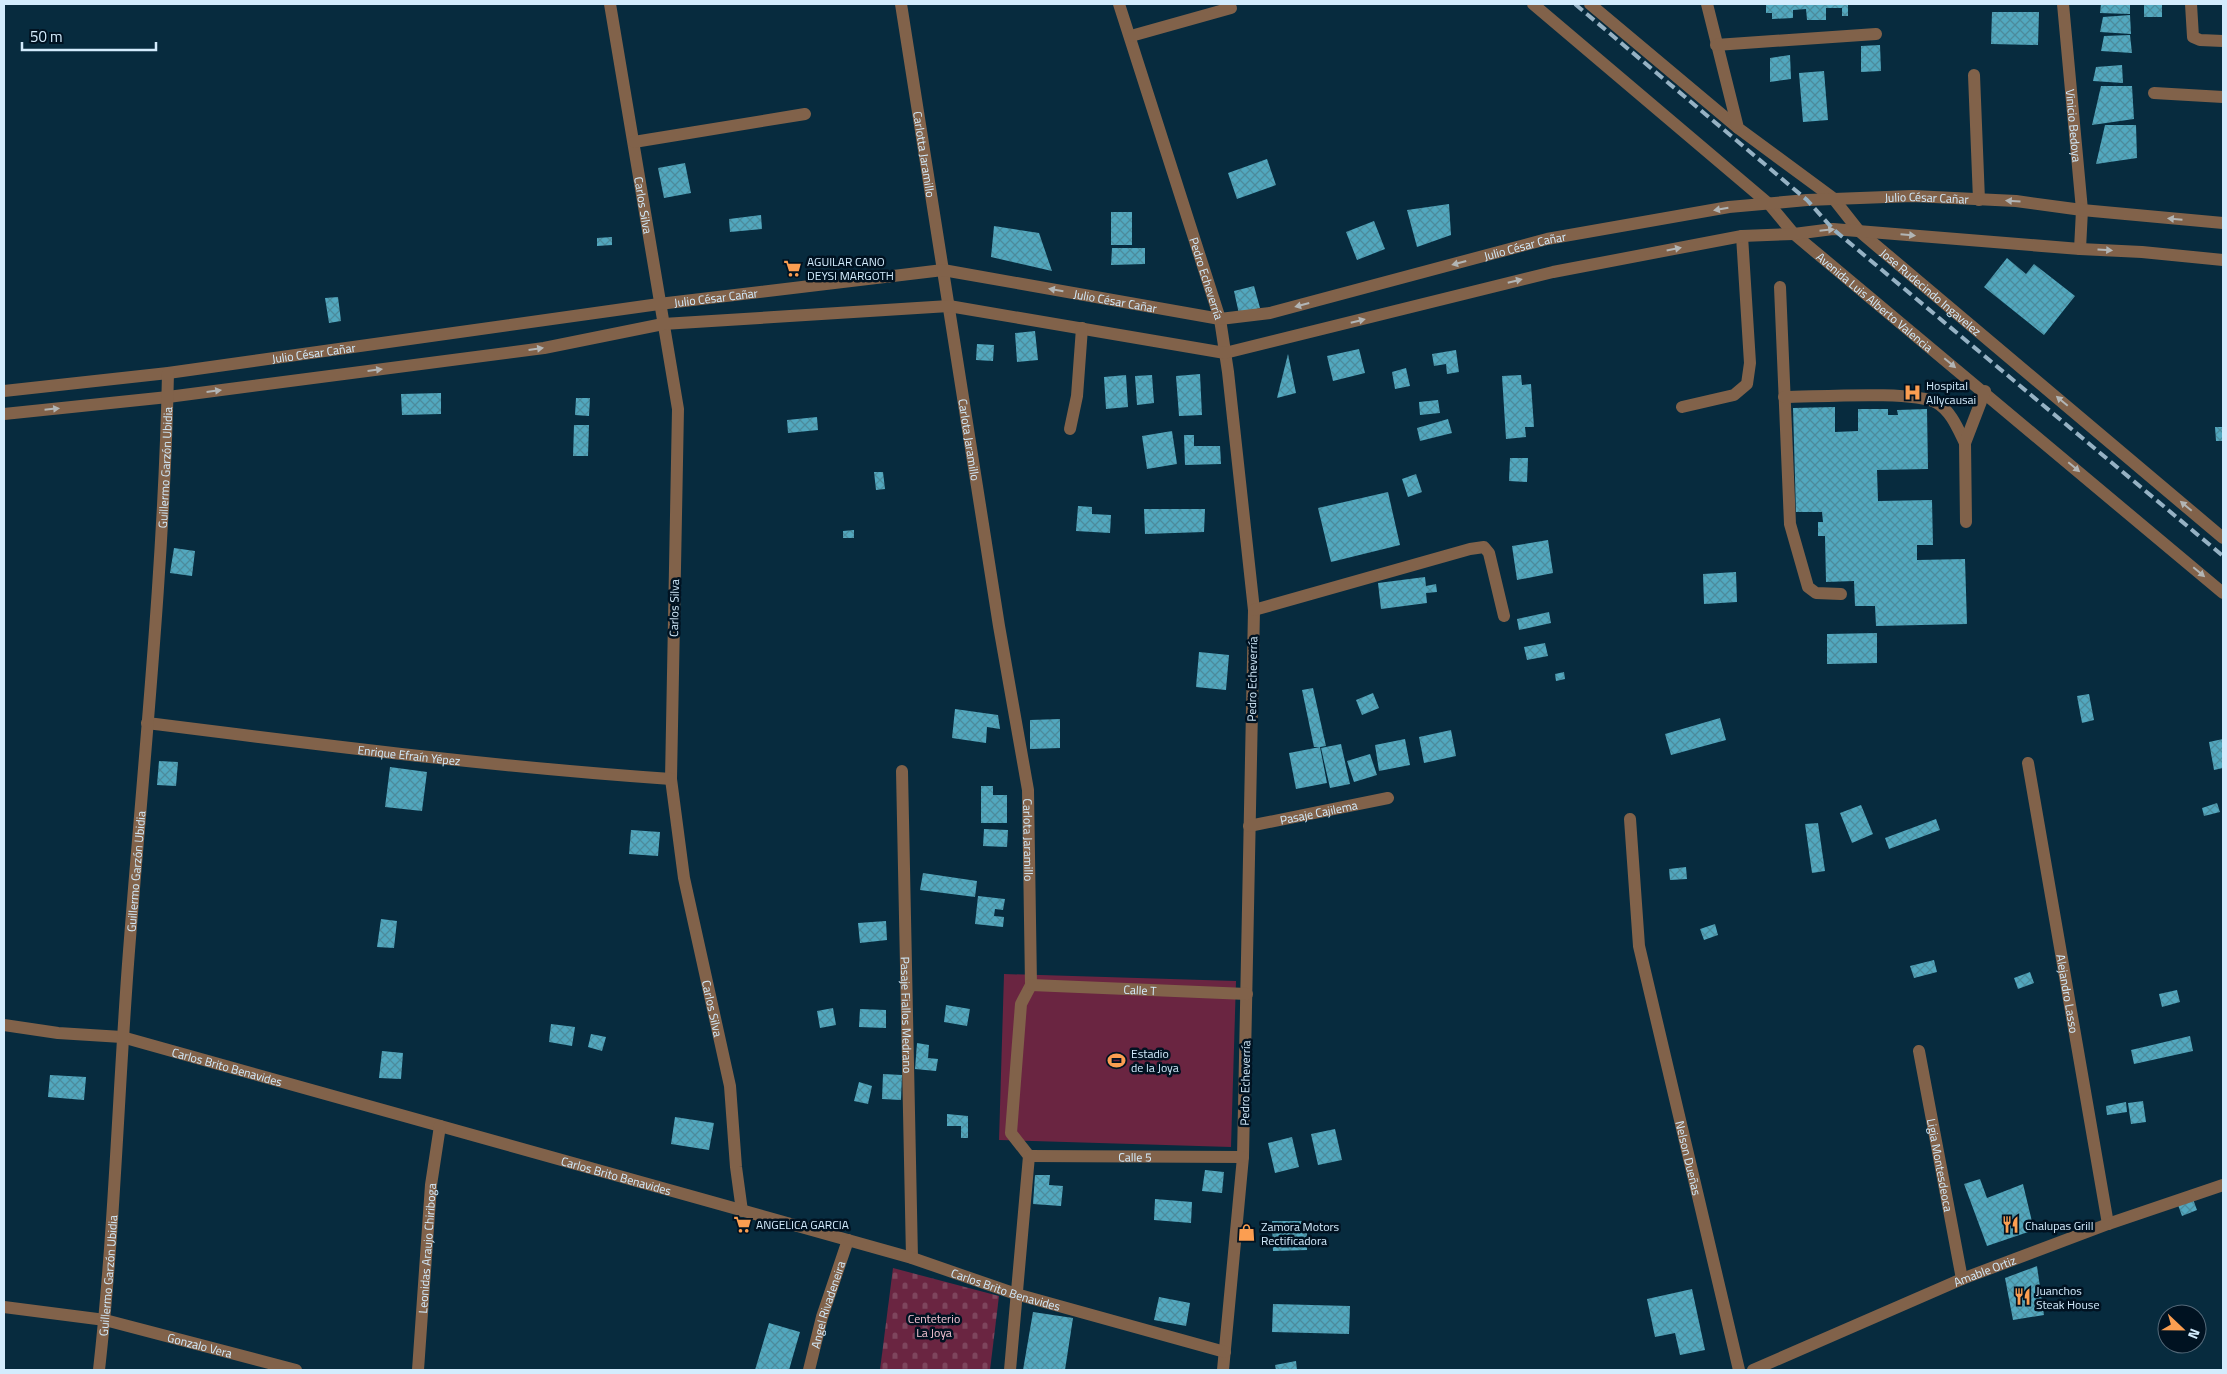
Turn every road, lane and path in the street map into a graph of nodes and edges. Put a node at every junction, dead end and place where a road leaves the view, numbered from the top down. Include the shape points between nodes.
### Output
1 (610, 4) edge
2 (901, 4) edge
3 (1119, 4) edge
4 (1533, 4) edge
5 (1590, 4) edge
6 (1707, 4) edge
7 (2063, 4) edge
8 (2191, 4) edge
9 (1230, 8) dead end
10 (1876, 34) dead end
11 (1131, 36) junction
12 (2223, 41) edge
13 (1716, 45) junction
14 (1974, 75) dead end
15 (2154, 94) dead end
16 (2223, 97) edge
17 (804, 114) dead end
18 (1738, 128) junction
19 (634, 142) junction
20 (1833, 198) junction
21 (1979, 200) junction
22 (1769, 204) junction
23 (2082, 210) junction
24 (2223, 223) edge
25 (1859, 231) junction
26 (1794, 234) junction
27 (1742, 236) junction
28 (2080, 249) junction
29 (2223, 260) edge
30 (943, 270) junction
31 (1780, 287) dead end
32 (660, 304) junction
33 (949, 306) junction
34 (1220, 319) junction
35 (663, 324) junction
36 (1082, 328) junction
37 (1225, 353) junction
38 (168, 372) junction
39 (4, 391) edge
40 (1985, 392) junction
41 (168, 397) junction
42 (1784, 397) junction
43 (1682, 408) dead end
44 (4, 414) edge
45 (1070, 430) dead end
46 (1965, 443) junction
47 (1966, 522) dead end
48 (2223, 538) edge
49 (2223, 593) edge
50 (1841, 594) dead end
51 (1254, 610) junction
52 (1504, 616) dead end
53 (147, 723) junction
54 (2028, 763) dead end
55 (902, 771) dead end
56 (671, 779) junction
57 (1388, 798) dead end
58 (1630, 819) dead end
59 (1250, 826) junction
60 (1032, 985) junction
61 (1247, 994) junction
62 (4, 1025) edge
63 (122, 1037) junction
64 (1918, 1052) dead end
65 (440, 1126) junction
66 (1029, 1156) junction
67 (1243, 1157) junction
68 (2223, 1185) edge
69 (742, 1210) junction
70 (2108, 1224) junction
71 (848, 1240) junction
72 (912, 1258) junction
73 (1962, 1279) junction
74 (1016, 1294) junction
75 (4, 1306) edge
76 (104, 1320) junction
77 (1225, 1352) junction
78 (99, 1370) edge
79 (296, 1370) edge
80 (418, 1370) edge
81 (809, 1370) edge
82 (1010, 1370) edge
83 (1223, 1370) edge
84 (1739, 1370) edge
85 (1753, 1370) edge

1 - 19 street, Carlos Silva
2 - 30 street, Carlotta Jaramillo
3 - 11 street, Pedro Echeverría
4 - 22 street, Avenida Luis Alberto Valencia
5 - 18 street, Jose Rudecindo Ingavelez
6 - 13 street
7 - 23 street, Vinicio Bedoya
8 - 12 street via 2193,37
9 - 11 street
10 - 13 street
11 - 34 street, Pedro Echeverría
13 - 18 street
14 - 21 street
15 - 16 street
17 - 19 street
18 - 20 street, Jose Rudecindo Ingavelez
19 - 32 street, Carlos Silva
20 - 21 street, Julio César Cañar via 1913,196
20 - 22 street, Julio César Cañar
20 - 25 street, Jose Rudecindo Ingavelez
23 -> 21 street, Julio César Cañar via 2016,201
22 - 26 street, Avenida Luis Alberto Valencia
22 -> 34 street, Julio César Cañar via 1547,239 1270,313
24 -> 23 street, Julio César Cañar
23 - 28 street, Vinicio Bedoya
26 -> 25 street, Julio César Cañar via 1833,229
25 -> 28 street, Julio César Cañar
48 -> 25 street, Jose Rudecindo Ingavelez
26 - 27 street, Julio César Cañar
26 -> 40 street, Avenida Luis Alberto Valencia
37 -> 27 street, Julio César Cañar via 1553,272
27 - 43 street via 1750,363 1747,384 1734,395
28 -> 29 street, Julio César Cañar
30 - 32 street, Julio César Cañar
30 - 33 street, Carlotta Jaramillo
34 -> 30 street, Julio César Cañar
31 - 42 street
32 - 35 street, Carlos Silva
32 - 38 street, Julio César Cañar
33 - 35 street, Julio César Cañar
33 - 36 street, Julio César Cañar
33 - 60 street, Carlota Jaramillo via 1028,790
34 - 37 street, Pedro Echeverría
41 -> 35 street, Julio César Cañar via 544,348
35 - 56 street, Carlos Silva via 678,409
36 - 37 street, Julio César Cañar
36 - 45 street via 1078,387
37 - 51 street, Pedro Echeverría
38 - 39 street, Julio César Cañar
38 - 41 street, Guillermo Garzón Ubidia
40 - 46 street
40 -> 49 street, Avenida Luis Alberto Valencia
44 -> 41 street, Julio César Cañar
41 - 53 street, Guillermo Garzón Ubidia
42 - 46 street via 1926,398 1946,410
42 - 50 street via 1790,524 1801,567 1813,592
46 - 47 street
51 - 52 street via 1484,547 1489,553
51 - 59 street, Pedro Echeverría
53 - 56 street, Enrique Efraín Yépez via 507,766
53 - 63 street, Guillermo Garzón Ubidia
54 - 70 street, Alejandro Lasso
55 - 72 street, Pasaje Fiallos Medrano
56 - 69 street, Carlos Silva via 684,878 730,1086
57 - 59 street, Pasaje Cajilema
58 - 84 street, Nelson Dueñas via 1639,946
59 - 61 street, Pedro Echeverría
60 - 61 street, Calle T
60 - 66 street, Carlota Jaramillo via 1021,1004 1011,1133
61 - 67 street, Pedro Echeverría
62 - 63 street, Carlos Brito Benavides
63 - 65 street, Carlos Brito Benavides
63 - 76 street, Guillermo Garzón Ubidia
64 - 73 street, Ligia Montesdeoca
65 - 69 street, Carlos Brito Benavides
65 - 80 street, Leonidas Araujo Chiriboga via 430,1185
66 - 67 street, Calle 5
66 - 74 street
67 - 77 street, Pedro Echeverría
68 - 70 street, Amable Ortiz
69 - 71 street, Carlos Brito Benavides
70 - 73 street, Amable Ortiz
71 - 72 street, Carlos Brito Benavides
71 - 81 street, Angel Rivadeneira via 822,1317
72 - 74 street, Carlos Brito Benavides
73 - 85 street, Amable Ortiz
74 - 77 street, Carlos Brito Benavides
74 - 82 street
75 - 76 street, Gonzalo Vera
76 - 78 street, Guillermo Garzón Ubidia
76 - 79 street, Gonzalo Vera
77 - 83 street, Pedro Echeverría

